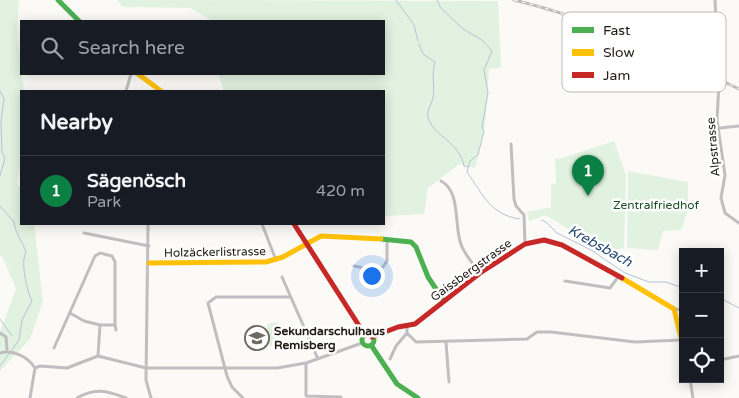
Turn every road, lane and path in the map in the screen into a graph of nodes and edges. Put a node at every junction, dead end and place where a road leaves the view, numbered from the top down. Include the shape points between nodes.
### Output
1 (58, 0) edge
2 (78, 20) edge
3 (131, 75) edge
4 (139, 75) edge
5 (126, 90) edge
6 (160, 90) edge
7 (719, 92) edge
8 (739, 126) edge
9 (720, 128) junction
10 (511, 144) dead end
11 (441, 181) dead end
12 (739, 223) edge
13 (148, 225) edge
14 (262, 225) edge
15 (295, 225) edge
16 (84, 233) dead end
17 (387, 240) junction
18 (307, 244) junction
19 (525, 244) junction
20 (149, 246) junction
21 (276, 260) junction
22 (149, 264) junction
23 (354, 266) dead end
24 (480, 273) junction
25 (282, 277) dead end
26 (618, 277) junction
27 (566, 281) dead end
28 (289, 297) junction
29 (444, 301) junction
30 (674, 309) junction
31 (679, 310) edge
32 (70, 313) junction
33 (100, 325) junction
34 (115, 325) junction
35 (407, 326) junction
36 (116, 330) dead end
37 (0, 333) edge
38 (407, 334) junction
39 (365, 335) junction
40 (372, 337) junction
41 (681, 338) edge
42 (446, 342) junction
43 (362, 343) junction
44 (679, 343) edge
45 (371, 345) junction
46 (54, 348) dead end
47 (10, 351) junction
48 (0, 353) edge
49 (98, 356) junction
50 (739, 356) edge
51 (318, 359) junction
52 (390, 359) dead end
53 (724, 359) edge
54 (306, 363) junction
55 (35, 368) junction
56 (146, 368) junction
57 (225, 368) junction
58 (449, 382) dead end
59 (691, 383) edge
60 (341, 397) edge
61 (30, 398) edge
62 (77, 398) edge
63 (126, 398) edge
64 (151, 398) edge
65 (243, 398) edge
66 (418, 398) edge
67 (693, 398) edge

1 - 2 street
3 - 5 street
4 - 6 street
7 - 9 street, Alpstrasse via 717,120
8 - 9 street
9 - 12 street, Alpstrasse via 725,175 722,207 729,218
10 - 19 street via 514,199 524,215
11 - 24 street via 453,196 462,247
13 - 20 street
14 - 21 street
15 - 18 street
16 - 20 street
17 - 18 street, Holzäckerlistrasse via 321,236
17 - 23 street via 387,261 383,267 375,270
17 - 29 street, Holzäckerlistrasse via 405,240 414,244 428,277
18 - 21 street, Holzäckerlistrasse
18 - 39 street
19 - 24 street, Gaissbergstrasse
19 - 26 street, Gaissbergstrasse via 544,240 557,243
20 - 22 street
21 - 22 street, Holzäckerlistrasse
22 - 56 street
24 - 29 street, Gaissbergstrasse
25 - 28 street
26 - 27 street via 610,288
26 - 30 street, Gaissbergstrasse
28 - 51 street
28 - 57 street via 216,297 210,300 209,310
29 - 35 street, Gaissbergstrasse via 416,324
30 - 31 street
30 - 41 street
32 - 33 street
32 - 34 street via 95,256 100,253 112,256 115,262
32 - 46 street
33 - 34 street
33 - 49 street
34 - 36 street
35 - 38 street
35 - 40 street, Gaissbergstrasse via 398,326
37 - 47 street via 6,337
38 - 42 street via 416,342
38 - 52 street
39 - 40 street
39 - 43 street
40 - 45 street
42 - 44 street via 527,339 539,332 569,332 635,342
42 - 58 street
43 - 45 street
43 - 51 street
45 - 66 street via 397,384
47 - 48 street
47 - 55 street
49 - 55 street via 68,368
49 - 56 street
50 - 53 street
51 - 54 street
54 - 57 street via 277,368
54 - 60 street via 306,396
55 - 61 street
56 - 57 street
56 - 64 street
57 - 65 street via 232,386
59 - 67 street
62 - 63 street via 100,389

